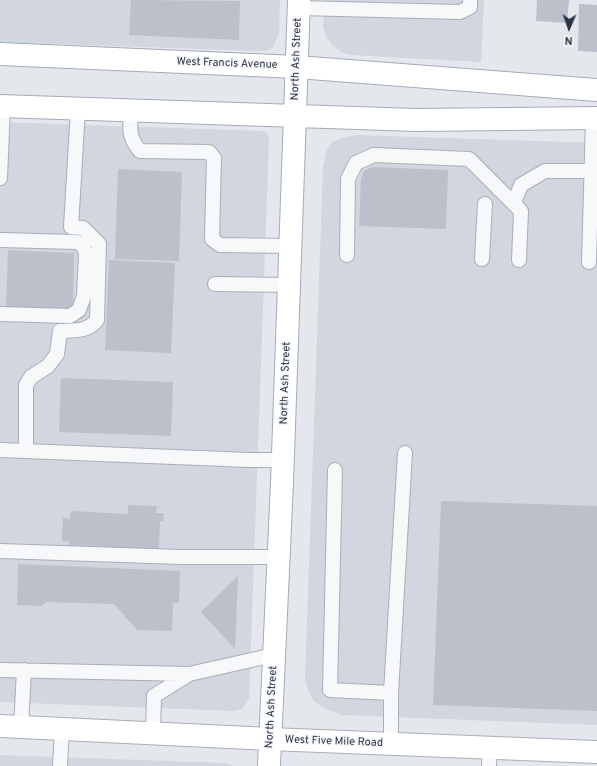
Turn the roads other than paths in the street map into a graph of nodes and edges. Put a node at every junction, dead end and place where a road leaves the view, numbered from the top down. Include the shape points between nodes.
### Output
1 (470, 0) edge
2 (299, 4) edge
3 (0, 54) edge
4 (296, 67) junction
5 (597, 90) edge
6 (2, 106) edge
7 (78, 109) junction
8 (131, 111) junction
9 (294, 117) junction
10 (595, 118) edge
11 (592, 171) junction
12 (0, 178) edge
13 (485, 204) dead end
14 (514, 204) junction
15 (0, 240) edge
16 (291, 246) junction
17 (347, 255) dead end
18 (482, 259) dead end
19 (519, 260) dead end
20 (590, 262) dead end
21 (215, 284) dead end
22 (290, 285) junction
23 (0, 314) edge
24 (0, 450) edge
25 (26, 451) junction
26 (405, 453) dead end
27 (283, 460) junction
28 (335, 470) dead end
29 (0, 551) edge
30 (279, 557) junction
31 (274, 655) junction
32 (0, 670) edge
33 (24, 670) junction
34 (189, 674) junction
35 (391, 693) junction
36 (0, 726) edge
37 (21, 727) junction
38 (62, 729) junction
39 (153, 734) junction
40 (270, 739) junction
41 (391, 744) junction
42 (597, 752) edge
43 (490, 757) edge
44 (60, 766) edge
45 (269, 766) edge

1 - 2 lane via 470,7 460,12
2 - 4 main road, North Ash Street
3 - 4 main road, West Francis Avenue
4 - 5 main road, West Francis Avenue
4 - 9 main road, North Ash Street
6 - 7 main road
6 - 12 lane
7 - 8 main road
7 - 25 lane via 71,227 84,228 99,244 97,320 92,326 82,330 60,331 57,354 48,366 31,377 26,385
8 - 9 main road
8 - 16 lane via 131,141 140,151 209,152 214,158 212,239 220,245
9 - 10 main road via 416,120
9 - 16 main road, North Ash Street
10 - 11 lane
11 - 14 lane via 545,171 522,186
11 - 20 lane
13 - 18 lane
14 - 17 lane via 469,159 374,155 356,163 348,179
14 - 19 lane via 521,211
15 - 23 lane via 78,242 86,253 84,296 79,310 70,316
16 - 22 main road, North Ash Street
21 - 22 lane
22 - 27 main road, North Ash Street
24 - 25 lane
25 - 27 lane
26 - 35 lane
27 - 30 main road, North Ash Street
28 - 35 lane via 330,690
29 - 30 lane via 181,557
30 - 31 main road, North Ash Street
31 - 34 lane
31 - 40 main road, North Ash Street
32 - 33 lane
33 - 34 lane
33 - 37 lane
34 - 39 lane via 154,696
35 - 41 lane
36 - 37 main road, West Five Mile Road
37 - 38 main road, West Five Mile Road
38 - 39 main road, West Five Mile Road
38 - 44 lane
39 - 40 main road, West Five Mile Road
40 - 41 main road, West Five Mile Road
40 - 45 main road, North Ash Street
41 - 43 main road, West Five Mile Road
42 - 43 main road, West Five Mile Road

